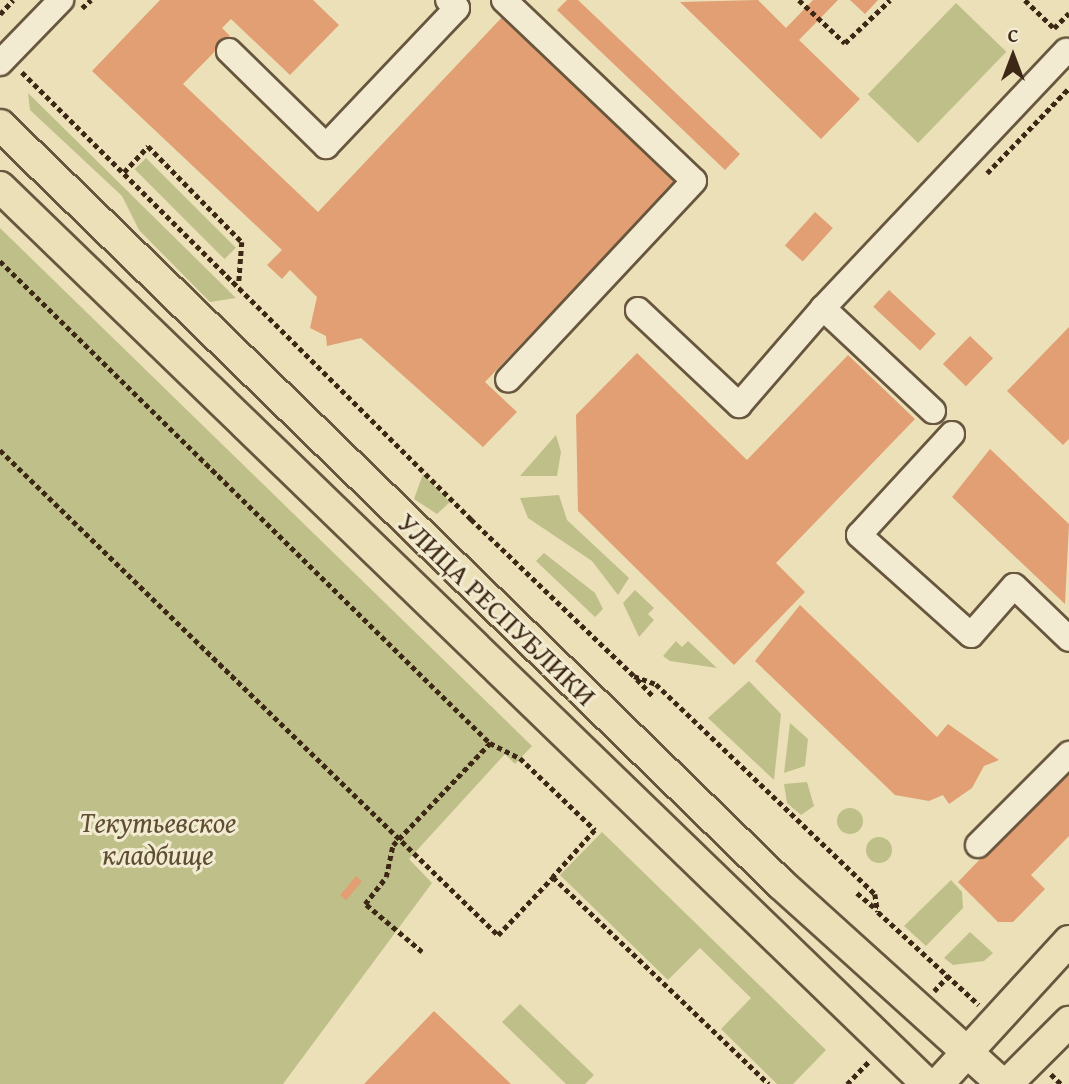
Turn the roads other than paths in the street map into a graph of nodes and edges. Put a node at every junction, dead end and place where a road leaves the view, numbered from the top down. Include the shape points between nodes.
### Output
1 (61, 0) edge
2 (504, 0) edge
3 (457, 3) edge
4 (229, 51) dead end
5 (1068, 51) edge
6 (6, 57) edge
7 (0, 125) edge
8 (0, 187) edge
9 (823, 308) junction
10 (638, 310) dead end
11 (508, 380) dead end
12 (933, 411) dead end
13 (952, 434) dead end
14 (1069, 639) edge
15 (1069, 754) edge
16 (978, 845) dead end
17 (1069, 940) edge
18 (1069, 1022) edge
19 (964, 1052) junction
20 (928, 1084) edge
21 (938, 1084) edge
22 (1004, 1084) edge

1 - 6 street
2 - 11 street via 694,181
3 - 4 street via 326,146
5 - 9 street
7 - 19 main road, УЛИЦА РЕСПУБЛИКИ via 772,876
8 - 20 main road, УЛИЦА РЕСПУБЛИКИ
9 - 10 street via 739,405
9 - 12 street
13 - 14 street via 859,535 971,635 1014,586
15 - 16 street
17 - 19 main road
18 - 22 main road
19 - 21 main road
19 - 22 main road, УЛИЦА РЕСПУБЛИКИ

